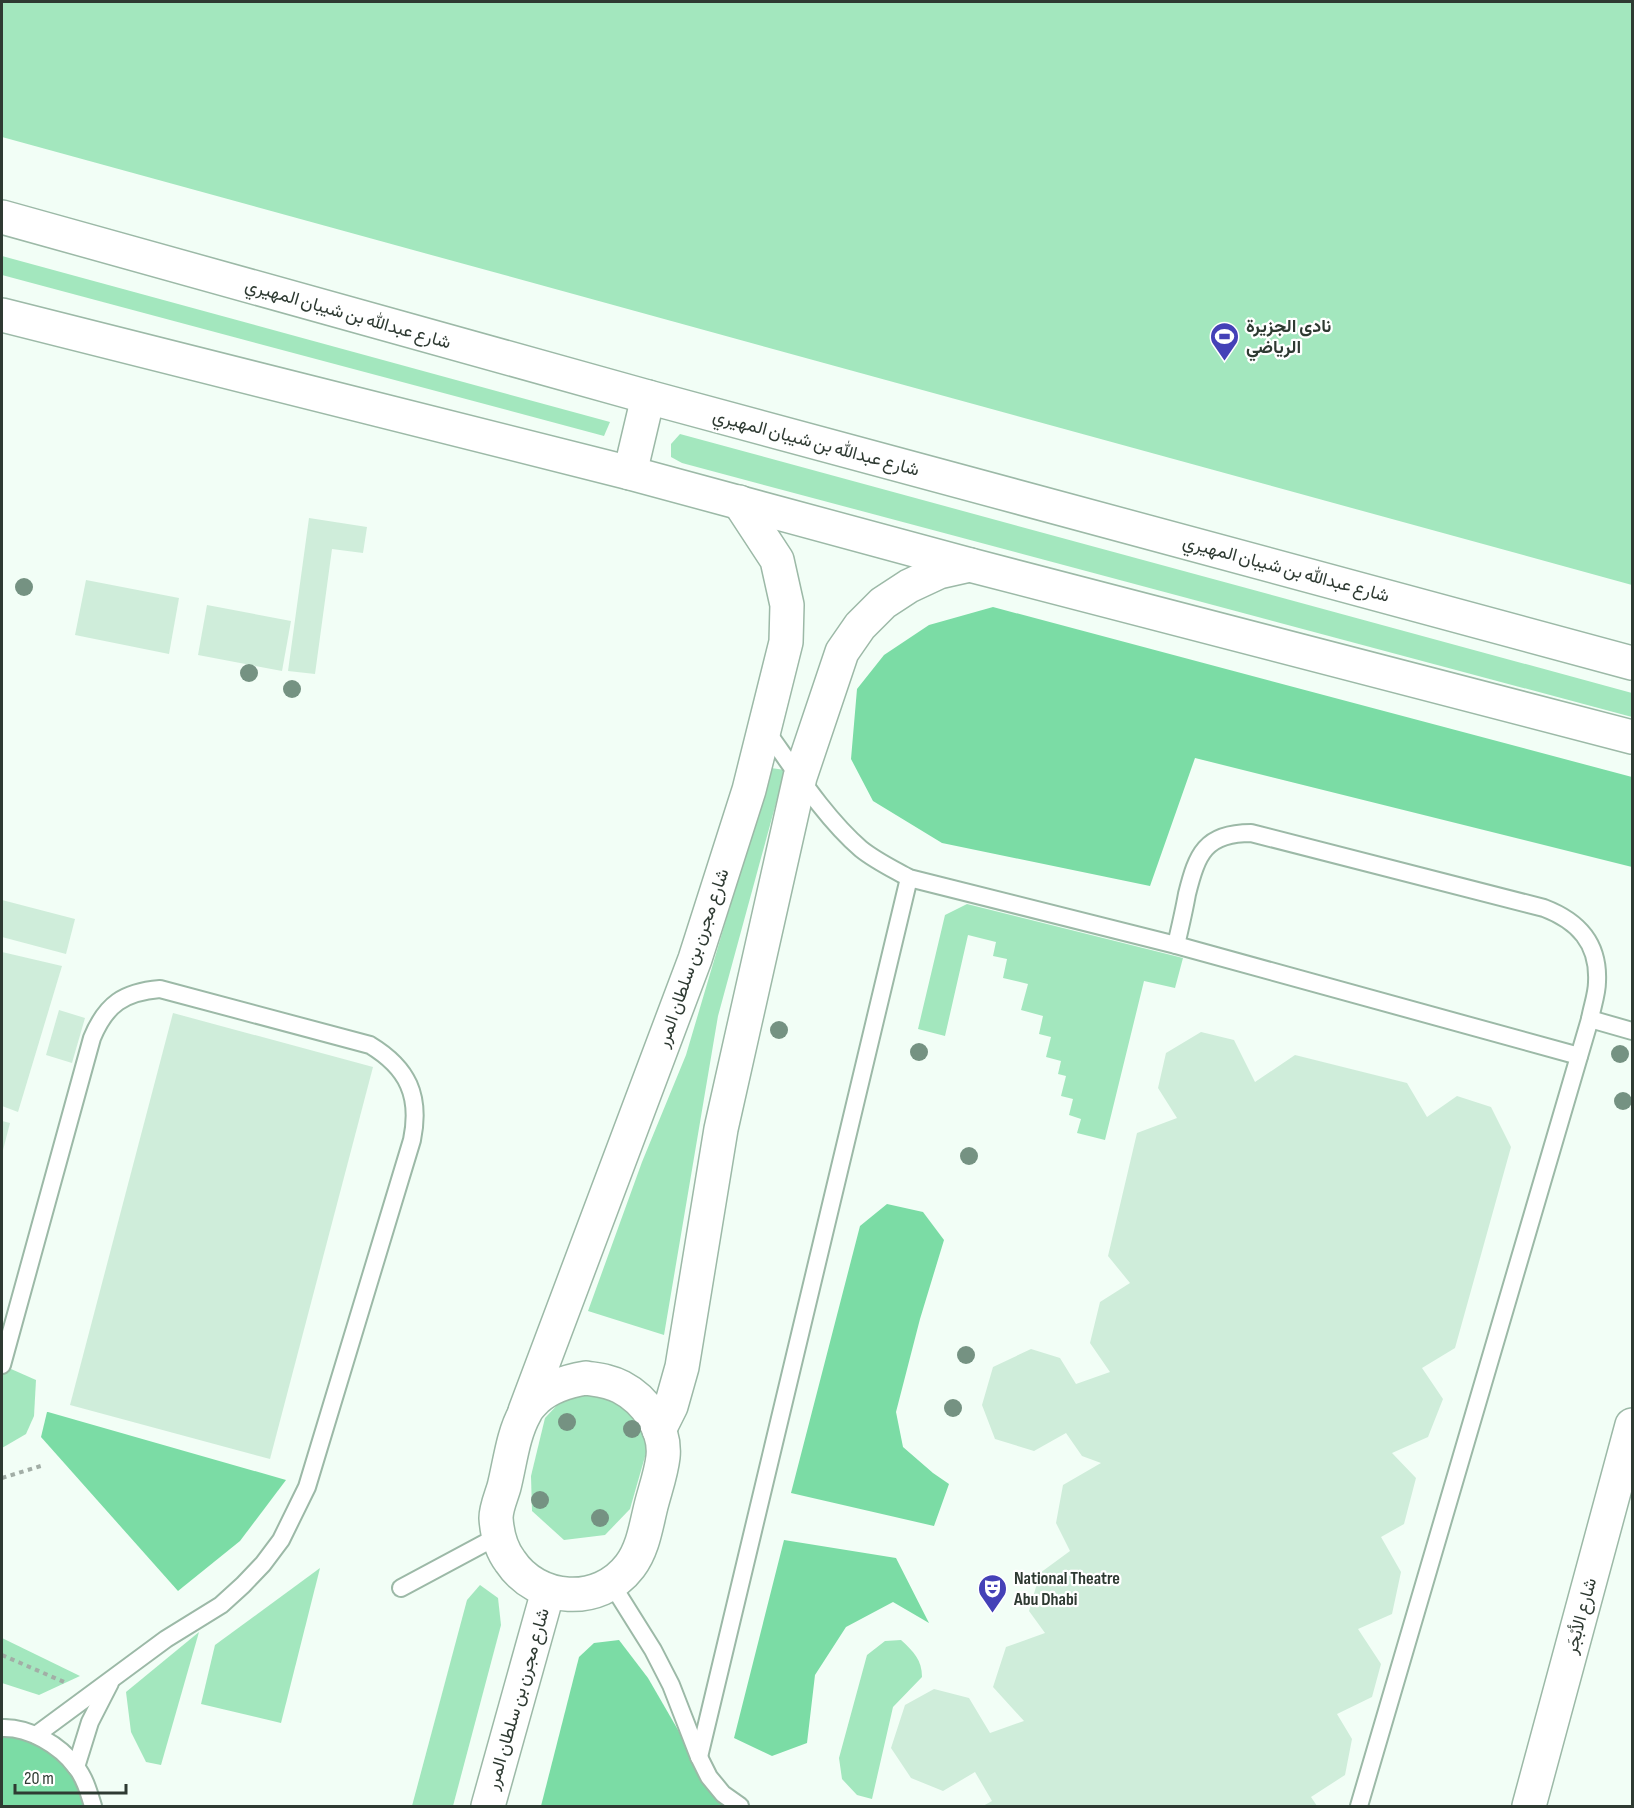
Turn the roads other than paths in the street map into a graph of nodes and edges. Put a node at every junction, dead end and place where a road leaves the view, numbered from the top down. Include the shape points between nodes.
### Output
1 (2, 218) edge
2 (2, 315) edge
3 (648, 397) junction
4 (630, 473) junction
5 (739, 502) junction
6 (970, 565) junction
7 (1632, 663) edge
8 (765, 729) junction
9 (1632, 737) edge
10 (800, 777) junction
11 (909, 878) junction
12 (1176, 945) junction
13 (1590, 1019) junction
14 (1632, 1031) edge
15 (1579, 1056) junction
16 (2, 1365) edge
17 (525, 1411) junction
18 (1632, 1425) edge
19 (659, 1430) junction
20 (498, 1536) junction
21 (611, 1583) junction
22 (401, 1588) dead end
23 (548, 1591) junction
24 (111, 1680) junction
25 (2, 1728) edge
26 (36, 1735) junction
27 (699, 1757) junction
28 (76, 1767) junction
29 (93, 1806) edge
30 (488, 1806) edge
31 (740, 1806) edge
32 (1359, 1806) edge
33 (1529, 1806) edge

1 - 3 street, شارع عبدالله بن شيبان المهيري
2 - 4 street
3 - 4 street
3 - 7 street, شارع عبدالله بن شيبان المهيري
4 - 5 street
5 - 6 street
5 - 8 street, شارع مجرن بن سلطان المرر via 777,560 787,605 786,642
6 - 9 street
6 - 10 street via 939,572 909,586 883,603 860,626 842,652
8 - 10 lane
8 - 17 street, شارع مجرن بن سلطان المرر via 695,959
10 - 11 lane via 863,851
10 - 19 street via 721,1129 682,1367 671,1406
11 - 12 lane
11 - 27 lane
12 - 13 lane via 1194,866 1203,851 1217,839 1233,833 1268,836 1563,915 1579,927 1597,963 1598,983
12 - 15 lane
13 - 14 lane
13 - 15 lane
15 - 32 lane
16 - 24 lane via 92,1038 110,1007 125,996 160,989 370,1045 399,1068 415,1102 412,1140 307,1487 295,1514 281,1540 243,1585
17 - 19 street via 552,1388 586,1378 620,1386 636,1396
17 - 20 street via 496,1516
18 - 33 street, شارع الأبْجَر
19 - 21 street via 663,1456 642,1545 630,1566
20 - 22 lane
20 - 23 street via 516,1570
21 - 23 street via 581,1594
21 - 27 lane via 657,1659
23 - 30 street, شارع مجرن بن سلطان المرر
24 - 26 lane
24 - 28 lane via 90,1722
25 - 26 lane
26 - 28 lane
27 - 31 lane via 723,1794
28 - 29 lane

